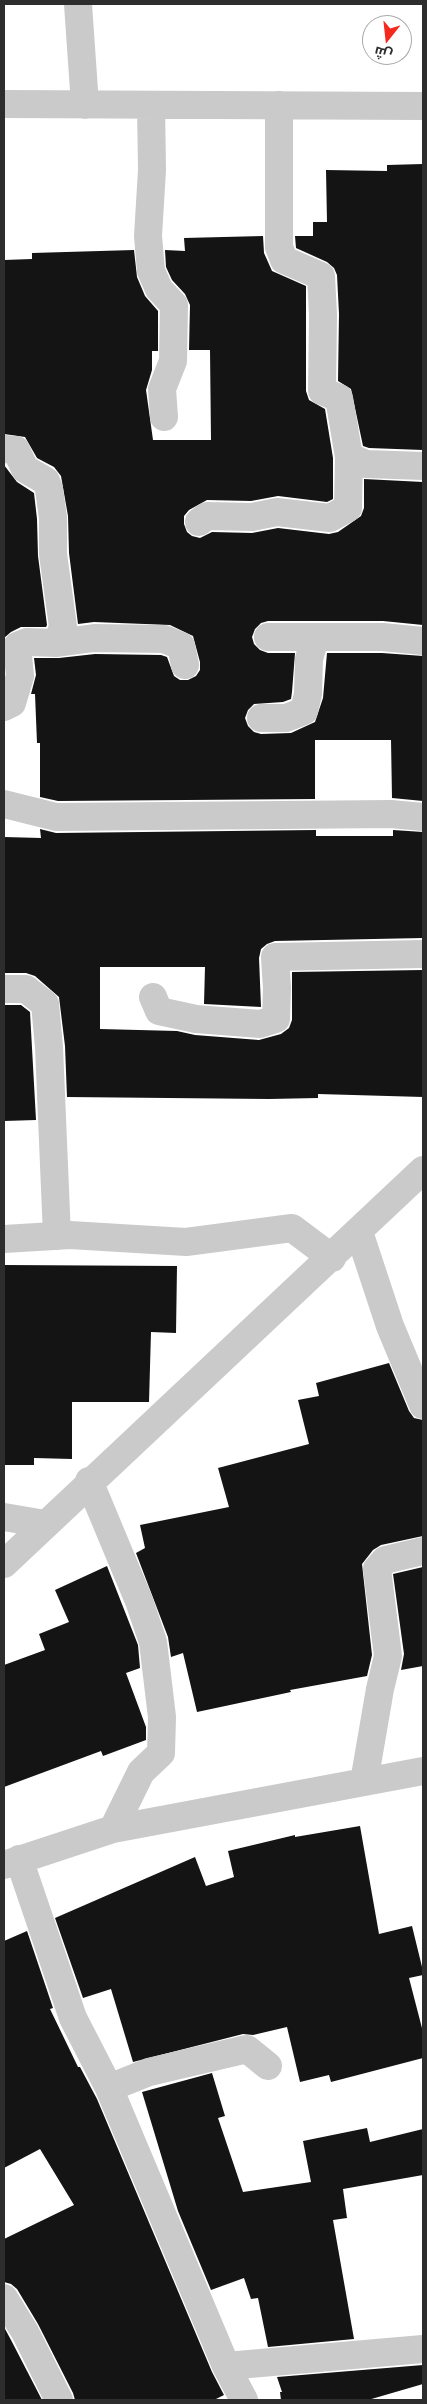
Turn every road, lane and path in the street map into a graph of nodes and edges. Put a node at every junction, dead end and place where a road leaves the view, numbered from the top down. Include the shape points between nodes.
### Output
1 (78, 4) edge
2 (4, 104) edge
3 (85, 105) junction
4 (151, 105) junction
5 (279, 105) junction
6 (423, 106) edge
7 (164, 417) dead end
8 (4, 449) edge
9 (349, 457) junction
10 (423, 466) edge
11 (199, 522) dead end
12 (268, 637) dead end
13 (315, 637) junction
14 (423, 641) edge
15 (57, 643) junction
16 (185, 665) dead end
17 (4, 707) edge
18 (261, 718) dead end
19 (4, 804) edge
20 (423, 817) edge
21 (423, 954) edge
22 (4, 989) edge
23 (153, 997) dead end
24 (423, 1170) edge
25 (359, 1232) junction
26 (57, 1236) junction
27 (4, 1239) edge
28 (332, 1258) junction
29 (423, 1404) edge
30 (89, 1481) junction
31 (4, 1516) edge
32 (45, 1524) junction
33 (423, 1551) edge
34 (4, 1564) edge
35 (423, 1771) edge
36 (364, 1782) junction
37 (113, 1829) junction
38 (12, 1862) edge
39 (268, 2066) dead end
40 (109, 2088) junction
41 (4, 2298) edge
42 (423, 2349) edge
43 (226, 2366) junction
44 (59, 2400) edge
45 (244, 2400) edge

1 - 3 street
2 - 3 street
3 - 4 street
4 - 5 street
4 - 7 street via 148,236 151,271 160,290 174,305 173,361 162,389
5 - 6 street
5 - 9 street via 279,247 284,260 321,276 322,391 339,398
8 - 15 street via 16,450 24,469 46,481 49,489 53,554 63,627
9 - 10 street via 366,464
9 - 11 street via 348,508 330,518 277,512 252,517 207,516
12 - 13 street
13 - 14 street via 383,637
13 - 18 street via 309,659 304,711 286,718
15 - 16 street via 94,638 164,639 181,646
15 - 17 street via 26,642 17,646 20,676 12,702
19 - 20 street via 56,816 391,814
21 - 23 street via 275,957 276,1019 260,1024 196,1019 159,1011
22 - 26 street via 26,989 45,1004
24 - 25 street
25 - 28 street
25 - 29 street via 390,1326
26 - 27 street
26 - 28 street via 186,1242 292,1228
28 - 30 street
30 - 32 street
30 - 37 street via 153,1642 162,1718 161,1753 141,1772
31 - 32 street
32 - 34 street
33 - 36 street via 384,1560 377,1569 388,1656
35 - 36 street
36 - 37 street
37 - 38 street
38 - 40 street via 73,2018
39 - 40 street via 247,2049 149,2072
40 - 43 street
41 - 44 street
42 - 43 street
43 - 45 street

